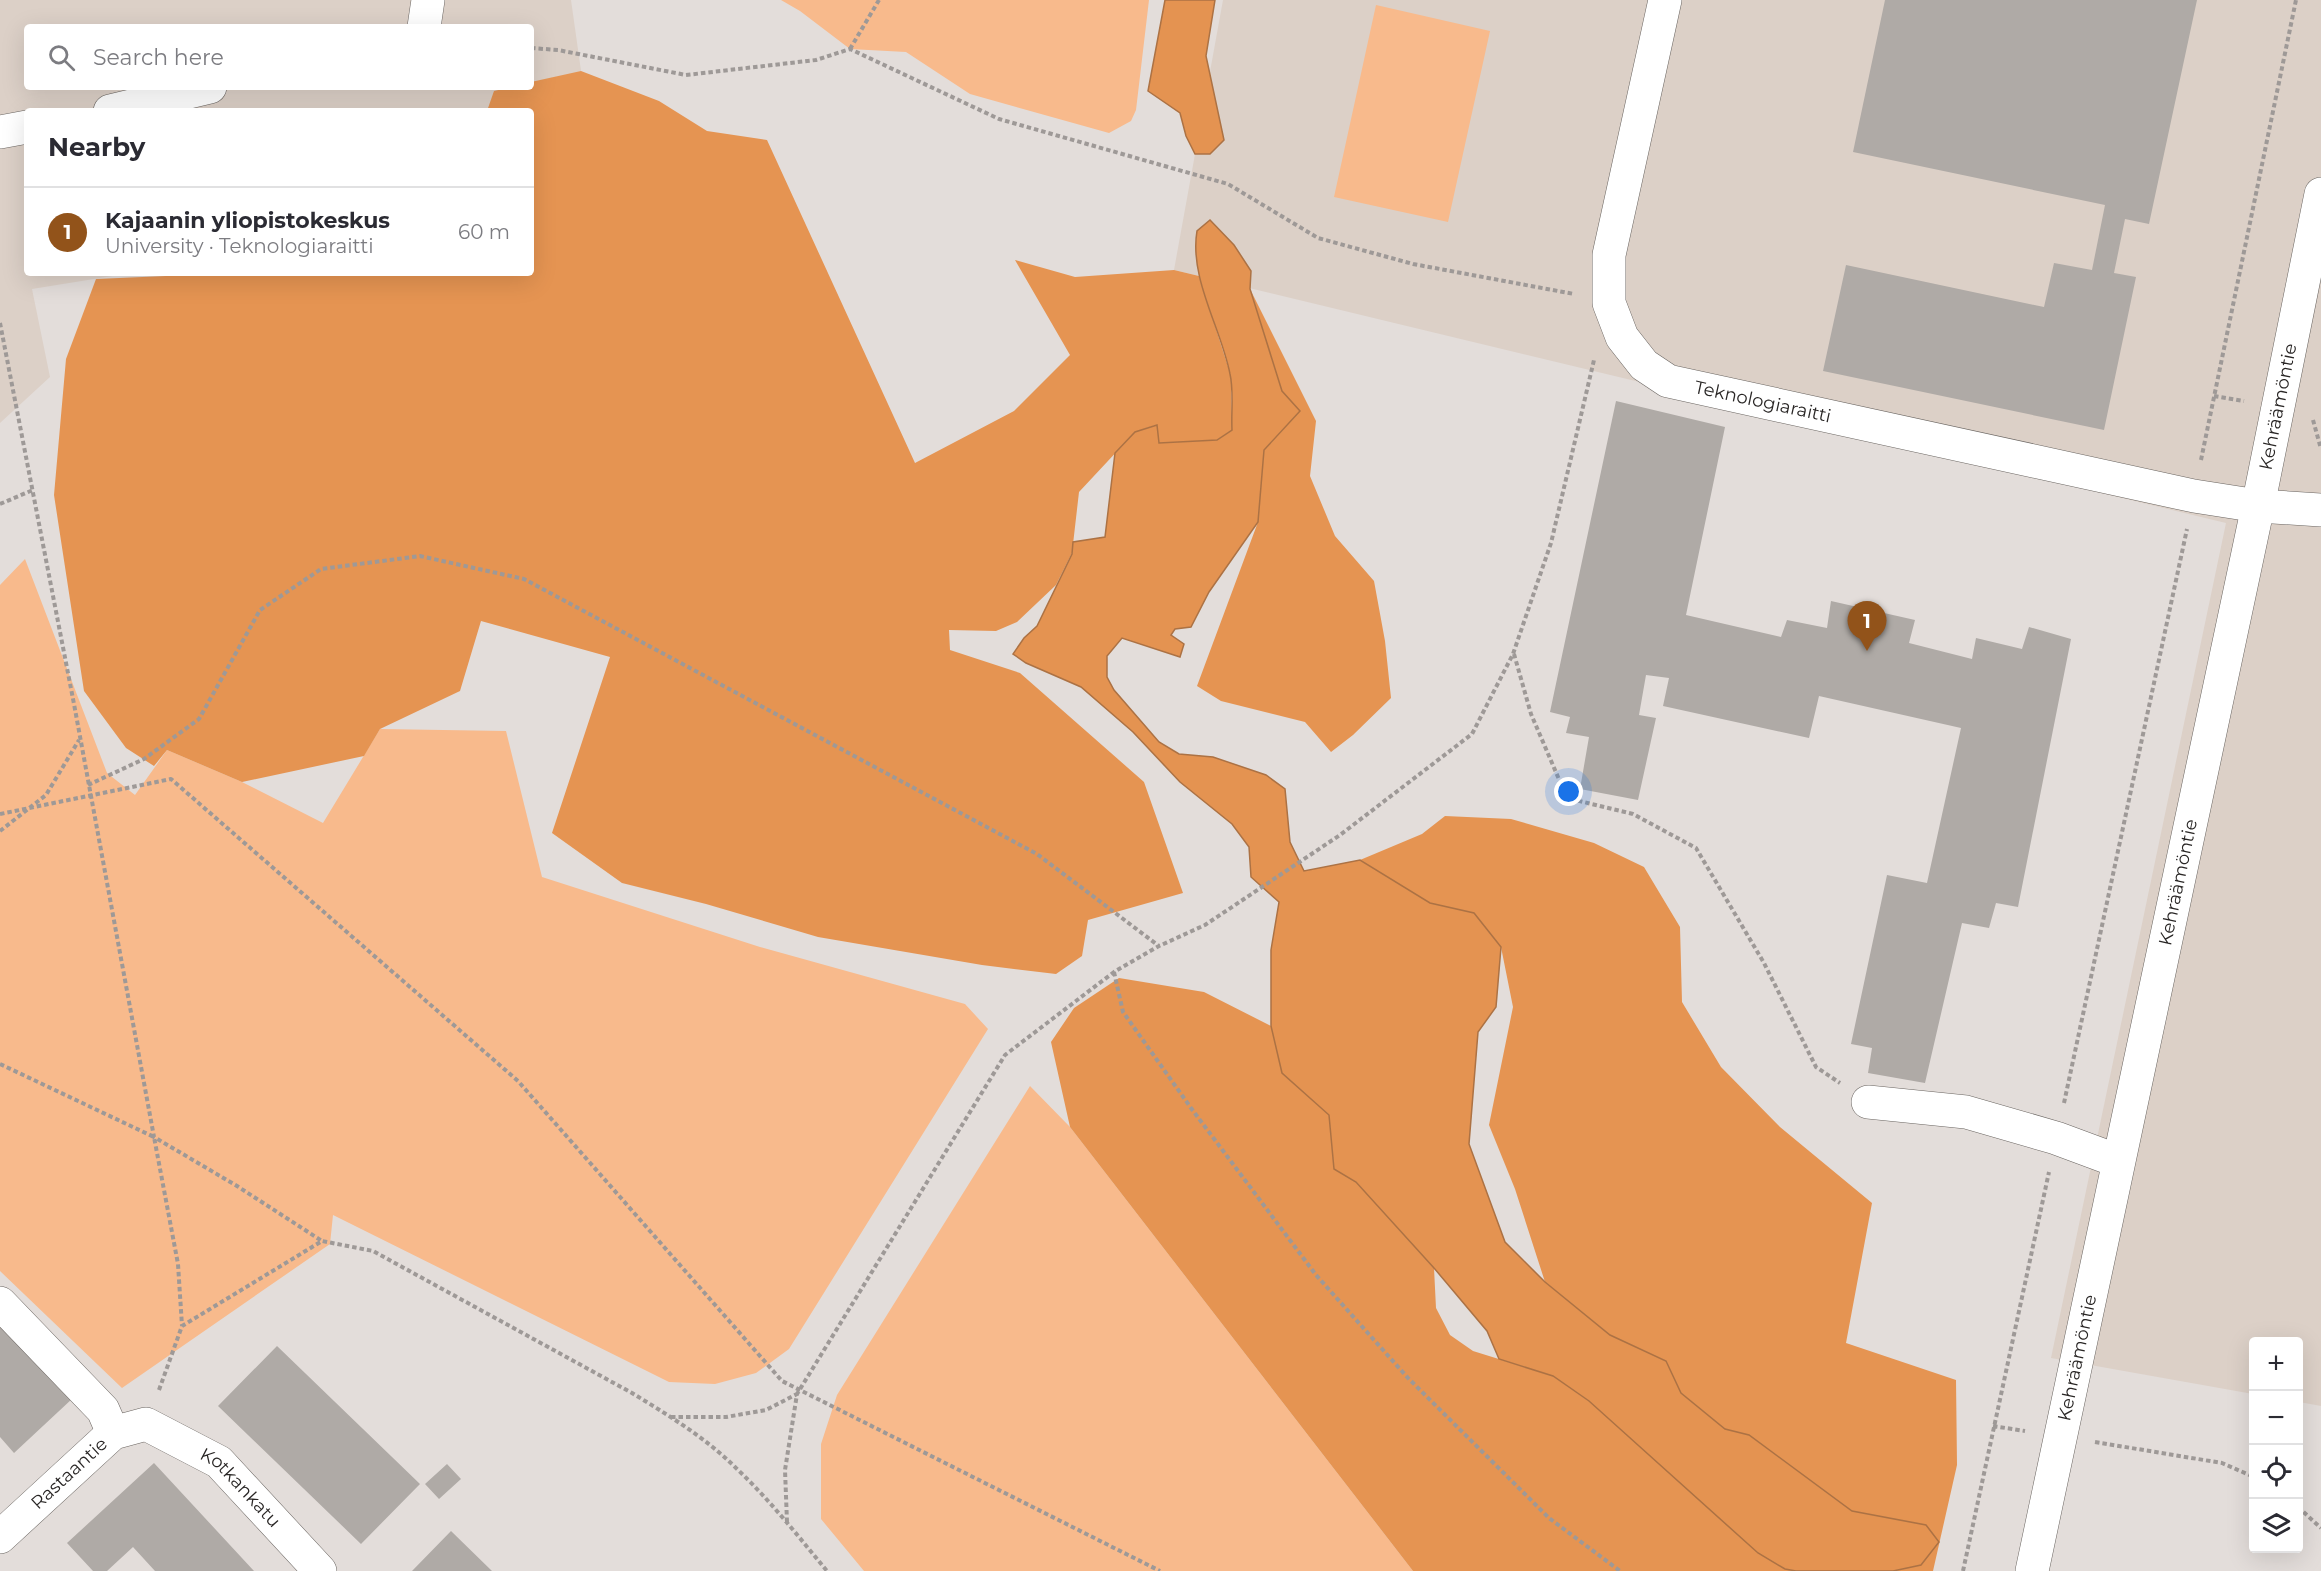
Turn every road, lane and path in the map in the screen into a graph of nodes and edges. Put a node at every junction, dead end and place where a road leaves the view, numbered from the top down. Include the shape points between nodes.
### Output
1 (428, 0) edge
2 (879, 0) edge
3 (1665, 0) edge
4 (2296, 0) edge
5 (424, 24) edge
6 (534, 48) edge
7 (850, 49) junction
8 (198, 90) edge
9 (122, 108) edge
10 (24, 128) edge
11 (0, 132) edge
12 (2321, 194) edge
13 (1583, 295) dead end
14 (0, 323) edge
15 (1594, 356) dead end
16 (33, 490) junction
17 (2194, 496) junction
18 (0, 504) edge
19 (2258, 506) junction
20 (2321, 510) edge
21 (1514, 654) junction
22 (80, 739) junction
23 (88, 785) junction
24 (90, 796) junction
25 (30, 808) junction
26 (0, 814) edge
27 (0, 831) edge
28 (1159, 946) junction
29 (1114, 972) junction
30 (0, 1064) edge
31 (1868, 1102) joint
32 (154, 1137) junction
33 (2056, 1138) junction
34 (2118, 1161) junction
35 (322, 1241) junction
36 (0, 1303) edge
37 (182, 1326) junction
38 (799, 1392) junction
39 (671, 1417) junction
40 (146, 1425) junction
41 (1993, 1426) junction
42 (113, 1433) junction
43 (2060, 1436) junction
44 (2249, 1475) edge
45 (2303, 1512) edge
46 (787, 1522) junction
47 (2321, 1528) edge
48 (0, 1537) edge
49 (320, 1571) edge
50 (827, 1571) edge
51 (1160, 1571) edge
52 (1620, 1571) edge
53 (1963, 1571) edge
54 (2032, 1571) edge

1 - 5 street
2 - 7 path
3 - 17 street, Teknologiaraitti via 1609,255 1609,303 1622,337 1644,365 1668,381
4 - 17 path
6 - 7 path via 686,75 816,60
7 - 13 path via 999,119 1228,184 1318,238 1413,264
8 - 9 street
10 - 11 street
12 - 19 street, Kehräämöntie
14 - 16 path
15 - 21 path via 1551,543
16 - 18 path
16 - 22 path
17 - 19 street, Teknologiaraitti
17 - 33 path
19 - 20 street, Teknologiaraitti
19 - 34 street, Kehräämöntie
21 - 28 path via 1472,734 1341,835 1205,925
21 - 31 path via 1531,714 1567,798 1633,814 1696,848 1764,963 1816,1067
22 - 23 path
22 - 25 path via 46,795
23 - 24 path
23 - 28 path via 144,759 199,719 260,610 321,569 420,556 524,579 1037,854
24 - 25 path
24 - 32 path
24 - 38 path via 171,779 519,1081 782,1380
25 - 26 path
25 - 27 path
28 - 29 path
29 - 38 path via 1005,1055
29 - 52 path via 1123,1012 1316,1275 1408,1378 1549,1518
30 - 32 path
31 - 33 street
32 - 35 path
32 - 37 path via 178,1264
33 - 34 street
33 - 41 path
34 - 43 street, Kehräämöntie
35 - 37 path
35 - 39 path via 373,1251
36 - 42 street via 103,1410
37 - 40 path
38 - 39 path via 766,1410 726,1418
38 - 46 path via 784,1470
38 - 51 path
39 - 46 path via 735,1467
40 - 42 street, Rastaantie
40 - 49 street, Kotkankatu via 219,1462
41 - 43 path
41 - 53 path
42 - 48 street, Rastaantie
43 - 44 path via 2222,1463
43 - 54 street, Kehräämöntie
45 - 47 path
46 - 50 path

